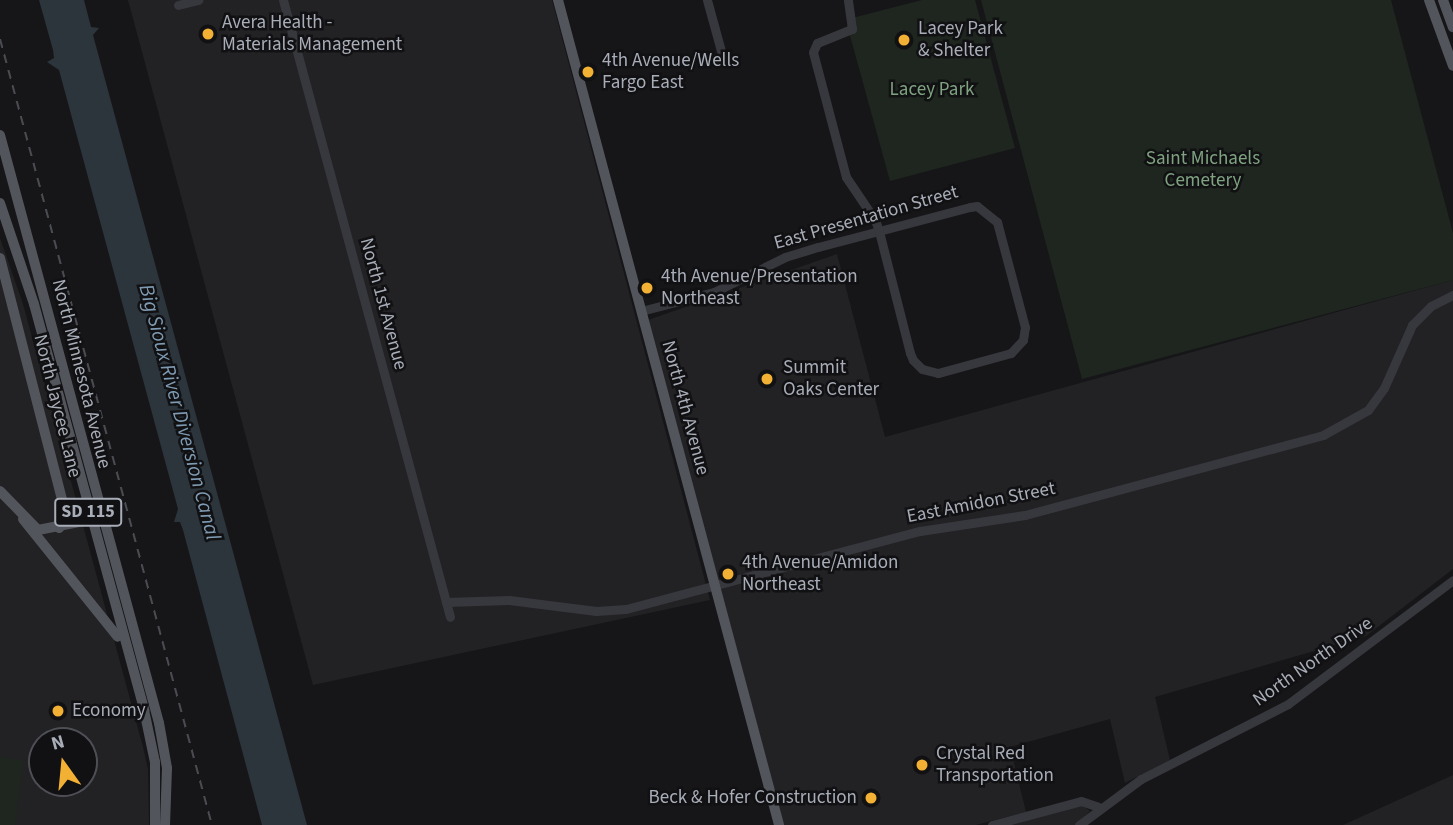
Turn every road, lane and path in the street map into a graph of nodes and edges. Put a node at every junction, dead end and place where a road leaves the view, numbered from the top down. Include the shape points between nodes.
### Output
1 (198, 0) edge
2 (284, 0) edge
3 (558, 0) edge
4 (707, 0) edge
5 (848, 0) edge
6 (1429, 0) edge
7 (1443, 0) edge
8 (178, 5) dead end
9 (1453, 27) edge
10 (720, 51) dead end
11 (1453, 66) edge
12 (0, 135) edge
13 (0, 203) edge
14 (878, 231) junction
15 (0, 258) edge
16 (1453, 295) edge
17 (641, 311) junction
18 (0, 491) edge
19 (95, 518) junction
20 (23, 519) junction
21 (59, 528) junction
22 (1453, 580) edge
23 (714, 585) junction
24 (446, 602) junction
25 (450, 617) dead end
26 (134, 674) junction
27 (1098, 807) junction
28 (155, 825) edge
29 (165, 825) edge
30 (779, 825) edge
31 (992, 825) edge
32 (1079, 825) edge

1 - 8 street
2 - 24 street, North 1st Avenue
3 - 17 main road, North 4th Avenue
4 - 10 street
5 - 14 street via 852,29 817,43 813,52 846,177 872,211
6 - 11 main road
7 - 9 main road
12 - 19 main road, North Minnesota Avenue / SD 115
13 - 19 main road, North Minnesota Avenue / SD 115
14 - 14 street, East Presentation Street via 913,360 922,369 938,373 1011,353 1023,340 1026,327 998,222 983,208 970,207
14 - 17 street, East Presentation Street via 785,257 713,292
15 - 21 main road, North Jaycee Lane via 65,511
16 - 23 street, East Amidon Street via 1431,306 1412,325 1384,388 1368,410 1332,432 1025,515 931,529
17 - 23 main road, North 4th Avenue
18 - 20 main road
19 - 21 main road
19 - 26 main road, North Minnesota Avenue / SD 115
19 - 29 main road, North Minnesota Avenue / SD 115 via 162,738
20 - 21 main road via 38,530
20 - 26 main road via 103,614
22 - 27 street, North North Drive via 1288,705 1140,779
23 - 24 street, East Amidon Street via 615,611 509,600
23 - 30 main road, North 4th Avenue
24 - 25 street, North 1st Avenue
26 - 28 main road, North Minnesota Avenue / SD 115 via 155,761
27 - 31 street via 1081,801
27 - 32 street, North North Drive

